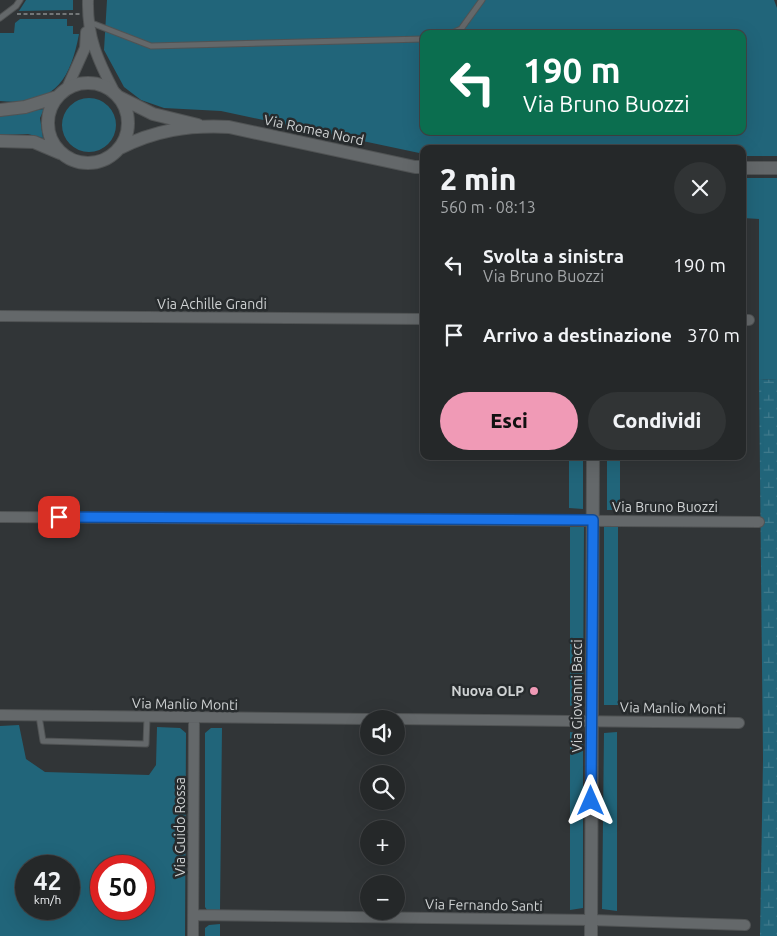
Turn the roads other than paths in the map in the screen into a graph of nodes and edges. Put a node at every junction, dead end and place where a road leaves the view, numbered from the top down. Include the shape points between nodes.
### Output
1 (20, 0) edge
2 (88, 0) edge
3 (482, 0) edge
4 (0, 18) edge
5 (88, 18) junction
6 (459, 30) edge
7 (420, 39) edge
8 (62, 93) junction
9 (116, 95) junction
10 (0, 110) edge
11 (198, 126) junction
12 (0, 141) edge
13 (118, 149) junction
14 (63, 155) junction
15 (420, 167) edge
16 (746, 168) edge
17 (777, 168) edge
18 (0, 316) edge
19 (420, 319) edge
20 (593, 460) edge
21 (0, 517) edge
22 (593, 520) junction
23 (759, 522) dead end
24 (0, 716) edge
25 (39, 716) junction
26 (147, 717) junction
27 (194, 717) junction
28 (360, 719) edge
29 (405, 719) edge
30 (592, 721) junction
31 (739, 723) dead end
32 (193, 915) junction
33 (591, 920) junction
34 (744, 925) dead end
35 (193, 936) edge
36 (591, 936) edge

1 - 4 lane
2 - 5 street
3 - 6 lane
5 - 7 lane via 150,46
5 - 8 street via 85,48
5 - 9 street via 94,51
8 - 9 main road via 76,84 91,83 106,87
8 - 10 main road via 25,107
8 - 14 main road via 50,108 48,127 54,145
9 - 11 main road, Via Romea Nord via 153,114
9 - 13 main road via 126,112 128,129
11 - 13 main road, Via Romea Nord via 152,133
11 - 15 main road, Via Romea Nord via 230,127
12 - 14 main road via 34,142
13 - 14 main road via 98,162 74,161
16 - 17 main road
18 - 19 street, Via Achille Grandi
20 - 22 main road, Via Giovanni Bacci
21 - 22 street, Via Bruno Buozzi
22 - 23 street, Via Bruno Buozzi
22 - 30 main road, Via Giovanni Bacci
24 - 25 street, Via Manlio Monti
25 - 26 street, Via Manlio Monti
25 - 26 lane via 43,741 146,744
26 - 27 street, Via Manlio Monti
27 - 28 street, Via Manlio Monti
27 - 32 street, Via Guido Rossa
29 - 30 street, Via Manlio Monti
30 - 31 street, Via Manlio Monti
30 - 33 main road, Via Giovanni Bacci
32 - 33 street, Via Fernando Santi
32 - 35 street, Via Guido Rossa
33 - 34 street, Via Fernando Santi
33 - 36 main road, Via Giovanni Bacci

